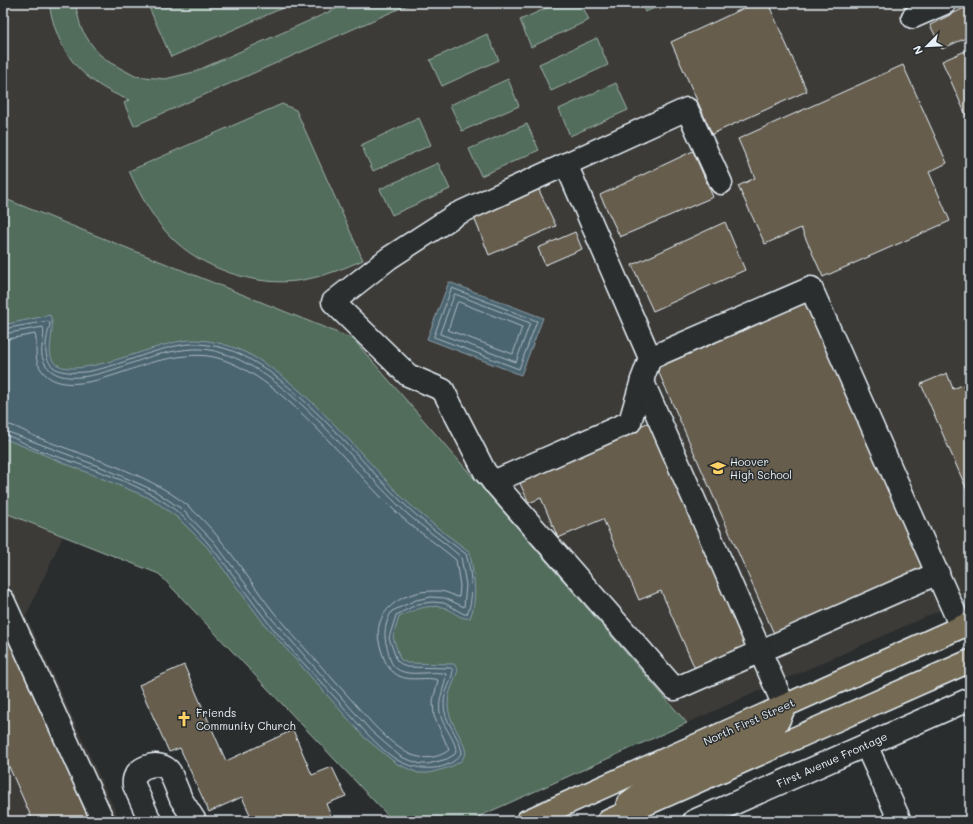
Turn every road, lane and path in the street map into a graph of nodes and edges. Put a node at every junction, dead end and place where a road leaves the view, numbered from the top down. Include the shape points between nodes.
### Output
1 (945, 3) edge
2 (913, 17) dead end
3 (566, 164) junction
4 (721, 183) dead end
5 (650, 358) junction
6 (642, 380) junction
7 (656, 411) junction
8 (630, 422) junction
9 (493, 482) junction
10 (938, 573) junction
11 (3, 600) edge
12 (966, 625) edge
13 (761, 652) junction
14 (970, 661) edge
15 (970, 699) edge
16 (784, 706) junction
17 (866, 745) junction
18 (103, 821) edge
19 (150, 821) edge
20 (195, 821) edge
21 (527, 821) edge
22 (605, 821) edge
23 (608, 821) edge
24 (694, 821) edge
25 (900, 821) edge

1 - 2 street
3 - 4 street via 687,109
3 - 5 street
3 - 9 street via 457,214 389,258 333,302 408,375 443,390 484,472
5 - 6 street
5 - 10 street via 811,288
6 - 7 street
6 - 8 street
7 - 8 street
7 - 13 street
8 - 9 street
9 - 13 street via 675,689
10 - 12 street
10 - 13 street
11 - 18 street
12 - 16 main road, North First Street
13 - 16 street
14 - 23 main road
15 - 17 street, First Avenue Frontage
16 - 21 main road, North First Street
16 - 22 main road via 781,719 773,729 652,785
17 - 24 street, First Avenue Frontage
17 - 25 street
19 - 20 street via 133,779 143,768 160,766 168,769 189,814

